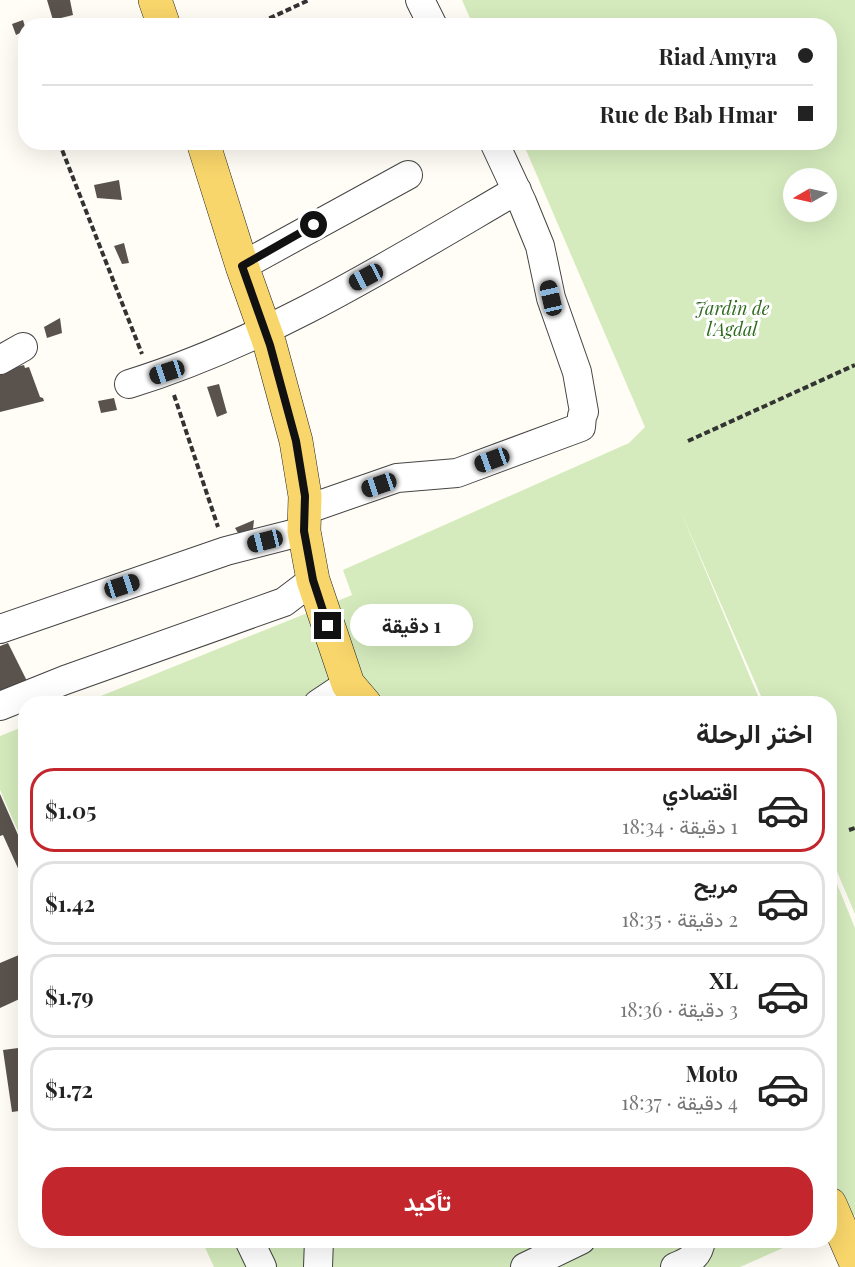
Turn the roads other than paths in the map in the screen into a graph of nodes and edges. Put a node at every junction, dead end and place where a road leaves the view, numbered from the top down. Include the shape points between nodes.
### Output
1 (155, 0) edge
2 (420, 0) edge
3 (161, 18) edge
4 (429, 18) edge
5 (206, 150) edge
6 (498, 150) edge
7 (408, 175) dead end
8 (516, 189) junction
9 (242, 266) junction
10 (265, 331) junction
11 (149, 378) road end
12 (304, 520) junction
13 (313, 580) junction
14 (0, 629) edge
15 (357, 694) edge
16 (25, 696) edge
17 (18, 699) edge
18 (0, 706) edge
19 (837, 1220) edge
20 (253, 1248) edge
21 (319, 1248) edge
22 (567, 1248) edge
23 (700, 1248) edge
24 (855, 1262) edge
25 (541, 1264) edge
26 (262, 1267) edge
27 (318, 1267) edge
28 (675, 1267) edge

1 - 3 main road
2 - 4 street
5 - 9 main road
6 - 8 street
7 - 9 street
8 - 10 street via 386,266
8 - 12 street via 540,246 551,298 577,372 585,412 580,427 457,473 397,478
9 - 10 main road
10 - 11 street
10 - 12 main road via 296,441
12 - 13 main road
12 - 14 street
13 - 15 main road
13 - 16 street via 284,602
17 - 18 street
19 - 24 main road
20 - 26 street
21 - 27 street
22 - 25 street
23 - 28 street via 694,1257

